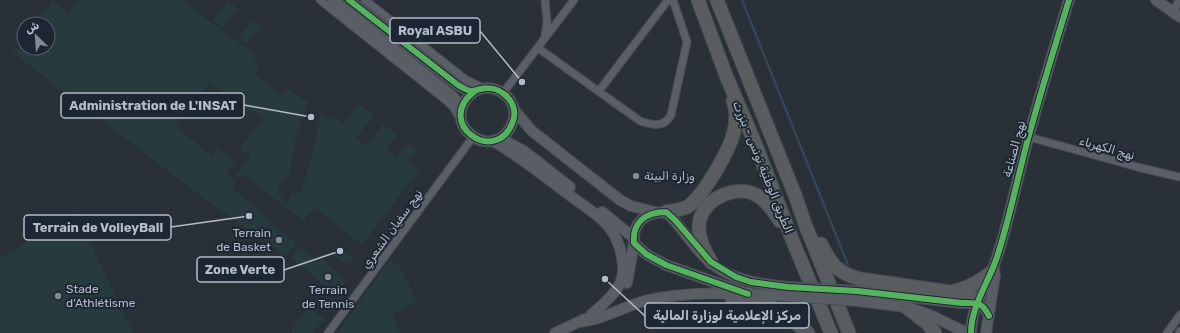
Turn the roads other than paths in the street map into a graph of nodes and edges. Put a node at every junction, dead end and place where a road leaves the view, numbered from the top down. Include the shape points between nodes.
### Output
1 (320, 0) edge
2 (333, 0) edge
3 (349, 0) edge
4 (365, 0) edge
5 (545, 0) edge
6 (574, 0) edge
7 (668, 0) edge
8 (674, 0) edge
9 (698, 0) edge
10 (717, 0) edge
11 (1069, 0) edge
12 (1156, 0) edge
13 (1179, 0) edge
14 (1176, 15) edge
15 (544, 39) junction
16 (538, 48) junction
17 (727, 78) junction
18 (479, 89) junction
19 (600, 91) junction
20 (503, 93) junction
21 (514, 114) junction
22 (461, 115) junction
23 (473, 137) junction
24 (1029, 137) junction
25 (496, 140) junction
26 (1180, 177) edge
27 (795, 195) junction
28 (660, 212) junction
29 (792, 239) junction
30 (634, 241) junction
31 (998, 256) junction
32 (711, 262) junction
33 (993, 271) junction
34 (788, 291) junction
35 (950, 292) junction
36 (748, 294) junction
37 (695, 295) junction
38 (857, 296) junction
39 (978, 303) junction
40 (767, 304) junction
41 (906, 307) junction
42 (592, 315) junction
43 (1180, 315) edge
44 (989, 316) junction
45 (579, 322) junction
46 (848, 331) edge
47 (984, 331) edge
48 (328, 333) edge
49 (556, 333) edge
50 (808, 333) edge
51 (831, 333) edge
52 (935, 333) edge
53 (966, 333) edge
54 (971, 333) edge
55 (1167, 333) edge

1 - 22 street
2 - 22 street via 452,95 458,103
3 - 18 street via 458,85 465,89
4 - 18 street
5 - 15 street via 547,21
6 - 15 street
7 - 19 street
8 - 19 street via 687,42 668,120 657,125 640,121
9 - 17 highway, الطريق الوطنية تونس - بنزرت
10 - 27 highway, الطريق الوطنية تونس - بنزرت
11 - 24 street, نهج الصناعة
12 - 14 street
13 - 14 street
15 - 16 street
16 - 19 street
16 - 20 street
17 - 28 highway via 735,105 735,119 734,130 725,154 705,188 696,198 683,208
17 - 29 highway, الطريق الوطنية تونس - بنزرت via 754,138
18 - 20 street via 493,88
18 - 22 street via 463,103
20 - 21 street via 510,100
21 - 25 street via 510,130
21 - 28 street via 620,200 640,209
22 - 23 street via 465,130
23 - 25 street via 483,141
23 - 48 street, نهج سفيان الشعري
24 - 26 street, نهج الكهرباء
24 - 31 street, نهج الصناعة
25 - 30 street via 524,151
25 - 42 street via 578,201 613,233 619,245 623,272 611,296
27 - 35 highway via 828,258 840,271 860,279
27 - 46 highway, الطريق الوطنية تونس - بنزرت
28 - 30 street via 646,215 639,222
28 - 32 street via 675,220
29 - 32 highway via 768,204 758,195 730,192 713,201 700,219 702,247
29 - 51 highway, الطريق الوطنية تونس - بنزرت
30 - 36 street via 646,254 666,265
30 - 42 street via 626,286 616,301
31 - 33 street, نهج الصناعة
31 - 44 street, نهج الصناعة
32 - 34 street via 736,277
33 - 35 highway via 967,288
33 - 39 street, نهج الصناعة
34 - 36 street
34 - 38 street, bridge
35 - 39 highway via 969,294
36 - 37 street
36 - 40 highway
37 - 40 street
37 - 45 street via 647,301 590,322
38 - 39 street
38 - 41 street
39 - 44 street
39 - 54 street, نهج الصناعة via 972,316
40 - 50 highway via 785,314
41 - 52 highway via 927,323
41 - 53 street
42 - 45 street
43 - 55 street
44 - 47 street, نهج الصناعة
45 - 49 street

